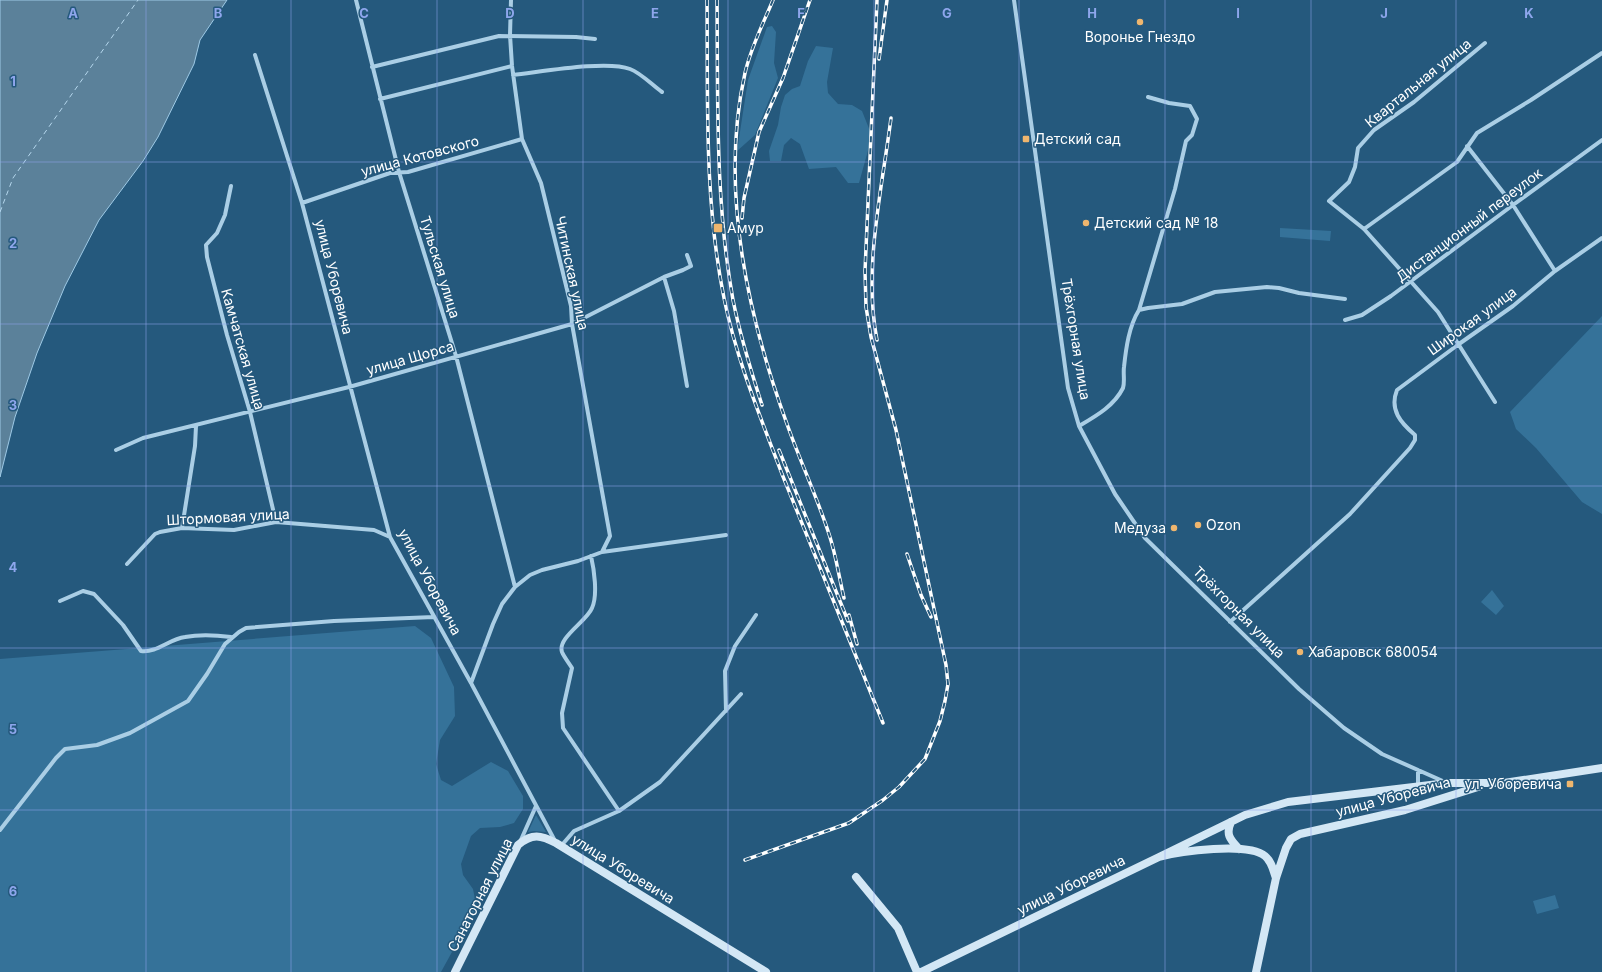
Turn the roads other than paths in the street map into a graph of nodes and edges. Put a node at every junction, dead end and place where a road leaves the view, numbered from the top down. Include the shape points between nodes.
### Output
1 (356, 0) edge
2 (511, 0) edge
3 (1014, 0) edge
4 (510, 35) junction
5 (595, 38) dead end
6 (1485, 43) dead end
7 (255, 54) dead end
8 (1602, 54) edge
9 (512, 66) junction
10 (372, 67) junction
11 (514, 75) junction
12 (662, 92) dead end
13 (1148, 97) dead end
14 (380, 99) junction
15 (522, 139) junction
16 (1602, 140) edge
17 (1468, 146) junction
18 (399, 172) junction
19 (231, 186) dead end
20 (302, 204) junction
21 (1513, 204) junction
22 (1364, 229) junction
23 (1602, 238) edge
24 (688, 255) dead end
25 (1555, 271) junction
26 (664, 277) junction
27 (1411, 282) junction
28 (1345, 300) dead end
29 (1138, 310) junction
30 (1345, 320) dead end
31 (572, 324) junction
32 (1459, 344) junction
33 (456, 356) junction
34 (687, 386) dead end
35 (349, 387) junction
36 (1495, 402) dead end
37 (250, 412) junction
38 (196, 426) junction
39 (1080, 426) junction
40 (116, 450) dead end
41 (276, 522) junction
42 (182, 528) junction
43 (726, 535) dead end
44 (390, 537) junction
45 (602, 552) junction
46 (591, 556) junction
47 (127, 564) dead end
48 (515, 587) junction
49 (60, 601) dead end
50 (756, 615) dead end
51 (434, 617) junction
52 (1230, 622) junction
53 (231, 637) junction
54 (471, 683) junction
55 (741, 694) dead end
56 (726, 711) junction
57 (1602, 768) edge
58 (1418, 770) junction
59 (1447, 783) junction
60 (1492, 784) junction
61 (1418, 785) junction
62 (536, 806) junction
63 (619, 811) junction
64 (1231, 822) junction
65 (0, 830) edge
66 (518, 845) junction
67 (558, 845) junction
68 (1239, 849) junction
69 (1159, 857) junction
70 (856, 877) dead end
71 (1276, 878) junction
72 (455, 972) edge
73 (766, 972) edge
74 (921, 972) edge
75 (1256, 972) edge

1 - 10 street, Тульская улица
2 - 4 street, Читинская улица
3 - 39 street, Трёхгорная улица via 1068,388
4 - 5 street
4 - 9 street, Читинская улица
4 - 10 street
6 - 22 street, Квартальная улица via 1414,102 1374,130 1358,148 1355,167 1348,182 1329,201
7 - 20 street, улица Уборевича
8 - 17 street via 1477,133
9 - 11 street, Читинская улица
9 - 14 street
10 - 14 street, Тульская улица
11 - 12 street via 579,67 619,66 630,69
11 - 15 street, Читинская улица
13 - 29 street via 1190,106 1197,119 1192,135 1186,141 1175,189
14 - 18 street, Тульская улица
15 - 18 street, улица Котовского via 408,172
15 - 31 street, Читинская улица via 541,182 571,306
16 - 21 street, Дистанционный переулок
17 - 21 street
17 - 22 street via 1457,162
18 - 20 street, улица Котовского
18 - 33 street, Тульская улица
19 - 37 street, Камчатская улица via 225,215 217,233 206,246 227,335
20 - 35 street, улица Уборевича
21 - 25 street
21 - 27 street, Дистанционный переулок
22 - 27 street
23 - 25 street, Широкая улица
24 - 26 street, улица Щорса via 691,266
25 - 32 street, Широкая улица via 1513,306
26 - 31 street, улица Щорса
26 - 34 street via 674,310
27 - 30 street, Дистанционный переулок via 1362,316
27 - 32 street via 1438,312
28 - 29 street via 1267,287 1215,292 1182,304
29 - 39 street via 1133,319 1128,344 1123,387 1113,403
31 - 33 street, улица Щорса
31 - 45 street, Читинская улица via 610,536
32 - 36 street
32 - 52 street, Широкая улица via 1397,390 1394,399 1399,418 1415,435 1410,448 1350,514
33 - 35 street, улица Щорса
33 - 48 street, Тульская улица
35 - 37 street, улица Щорса
35 - 44 street, улица Уборевича
37 - 38 street, улица Щорса
37 - 41 street, Камчатская улица
38 - 40 street, улица Щорса via 143,438
38 - 42 street
39 - 52 street, Трёхгорная улица via 1114,494 1146,538
41 - 42 street, Штормовая улица via 234,530
41 - 44 street, Штормовая улица via 374,530
42 - 47 street, Штормовая улица via 155,534
43 - 45 street
44 - 51 street, улица Уборевича
45 - 46 street
46 - 48 street via 542,570 530,575
46 - 63 street via 596,581 593,607 563,640 562,652 572,668 562,720 564,728
48 - 54 street via 502,604
49 - 53 street via 83,591 94,594 123,625 141,651 148,652 184,637
50 - 56 street via 735,646 725,671
51 - 53 street via 334,620 246,628
51 - 54 street, улица Уборевича
52 - 58 street, Трёхгорная улица via 1299,689 1344,728 1382,754
53 - 65 street via 188,701 130,733 97,745 65,749
54 - 62 street, улица Уборевича
55 - 56 street
56 - 63 street via 660,782
57 - 60 main road
58 - 59 street, Трёхгорная улица
58 - 61 street
59 - 60 main road, улица Уборевича
59 - 61 main road, улица Уборевича
60 - 71 main road, улица Уборевича via 1405,810 1300,834 1291,839 1286,848
61 - 64 main road, улица Уборевича via 1288,802 1266,807
62 - 66 street
62 - 67 street, улица Уборевича
63 - 67 street via 574,831
64 - 68 main road via 1227,829 1230,839
64 - 69 main road, улица Уборевича
66 - 67 main road, Санаторная улица via 525,838 534,836
66 - 72 main road, Санаторная улица
67 - 73 main road, улица Уборевича
68 - 69 main road, улица Уборевича via 1171,853
68 - 71 main road, улица Уборевича via 1265,856 1272,863
69 - 74 main road, улица Уборевича
70 - 74 main road via 898,928
71 - 75 main road

